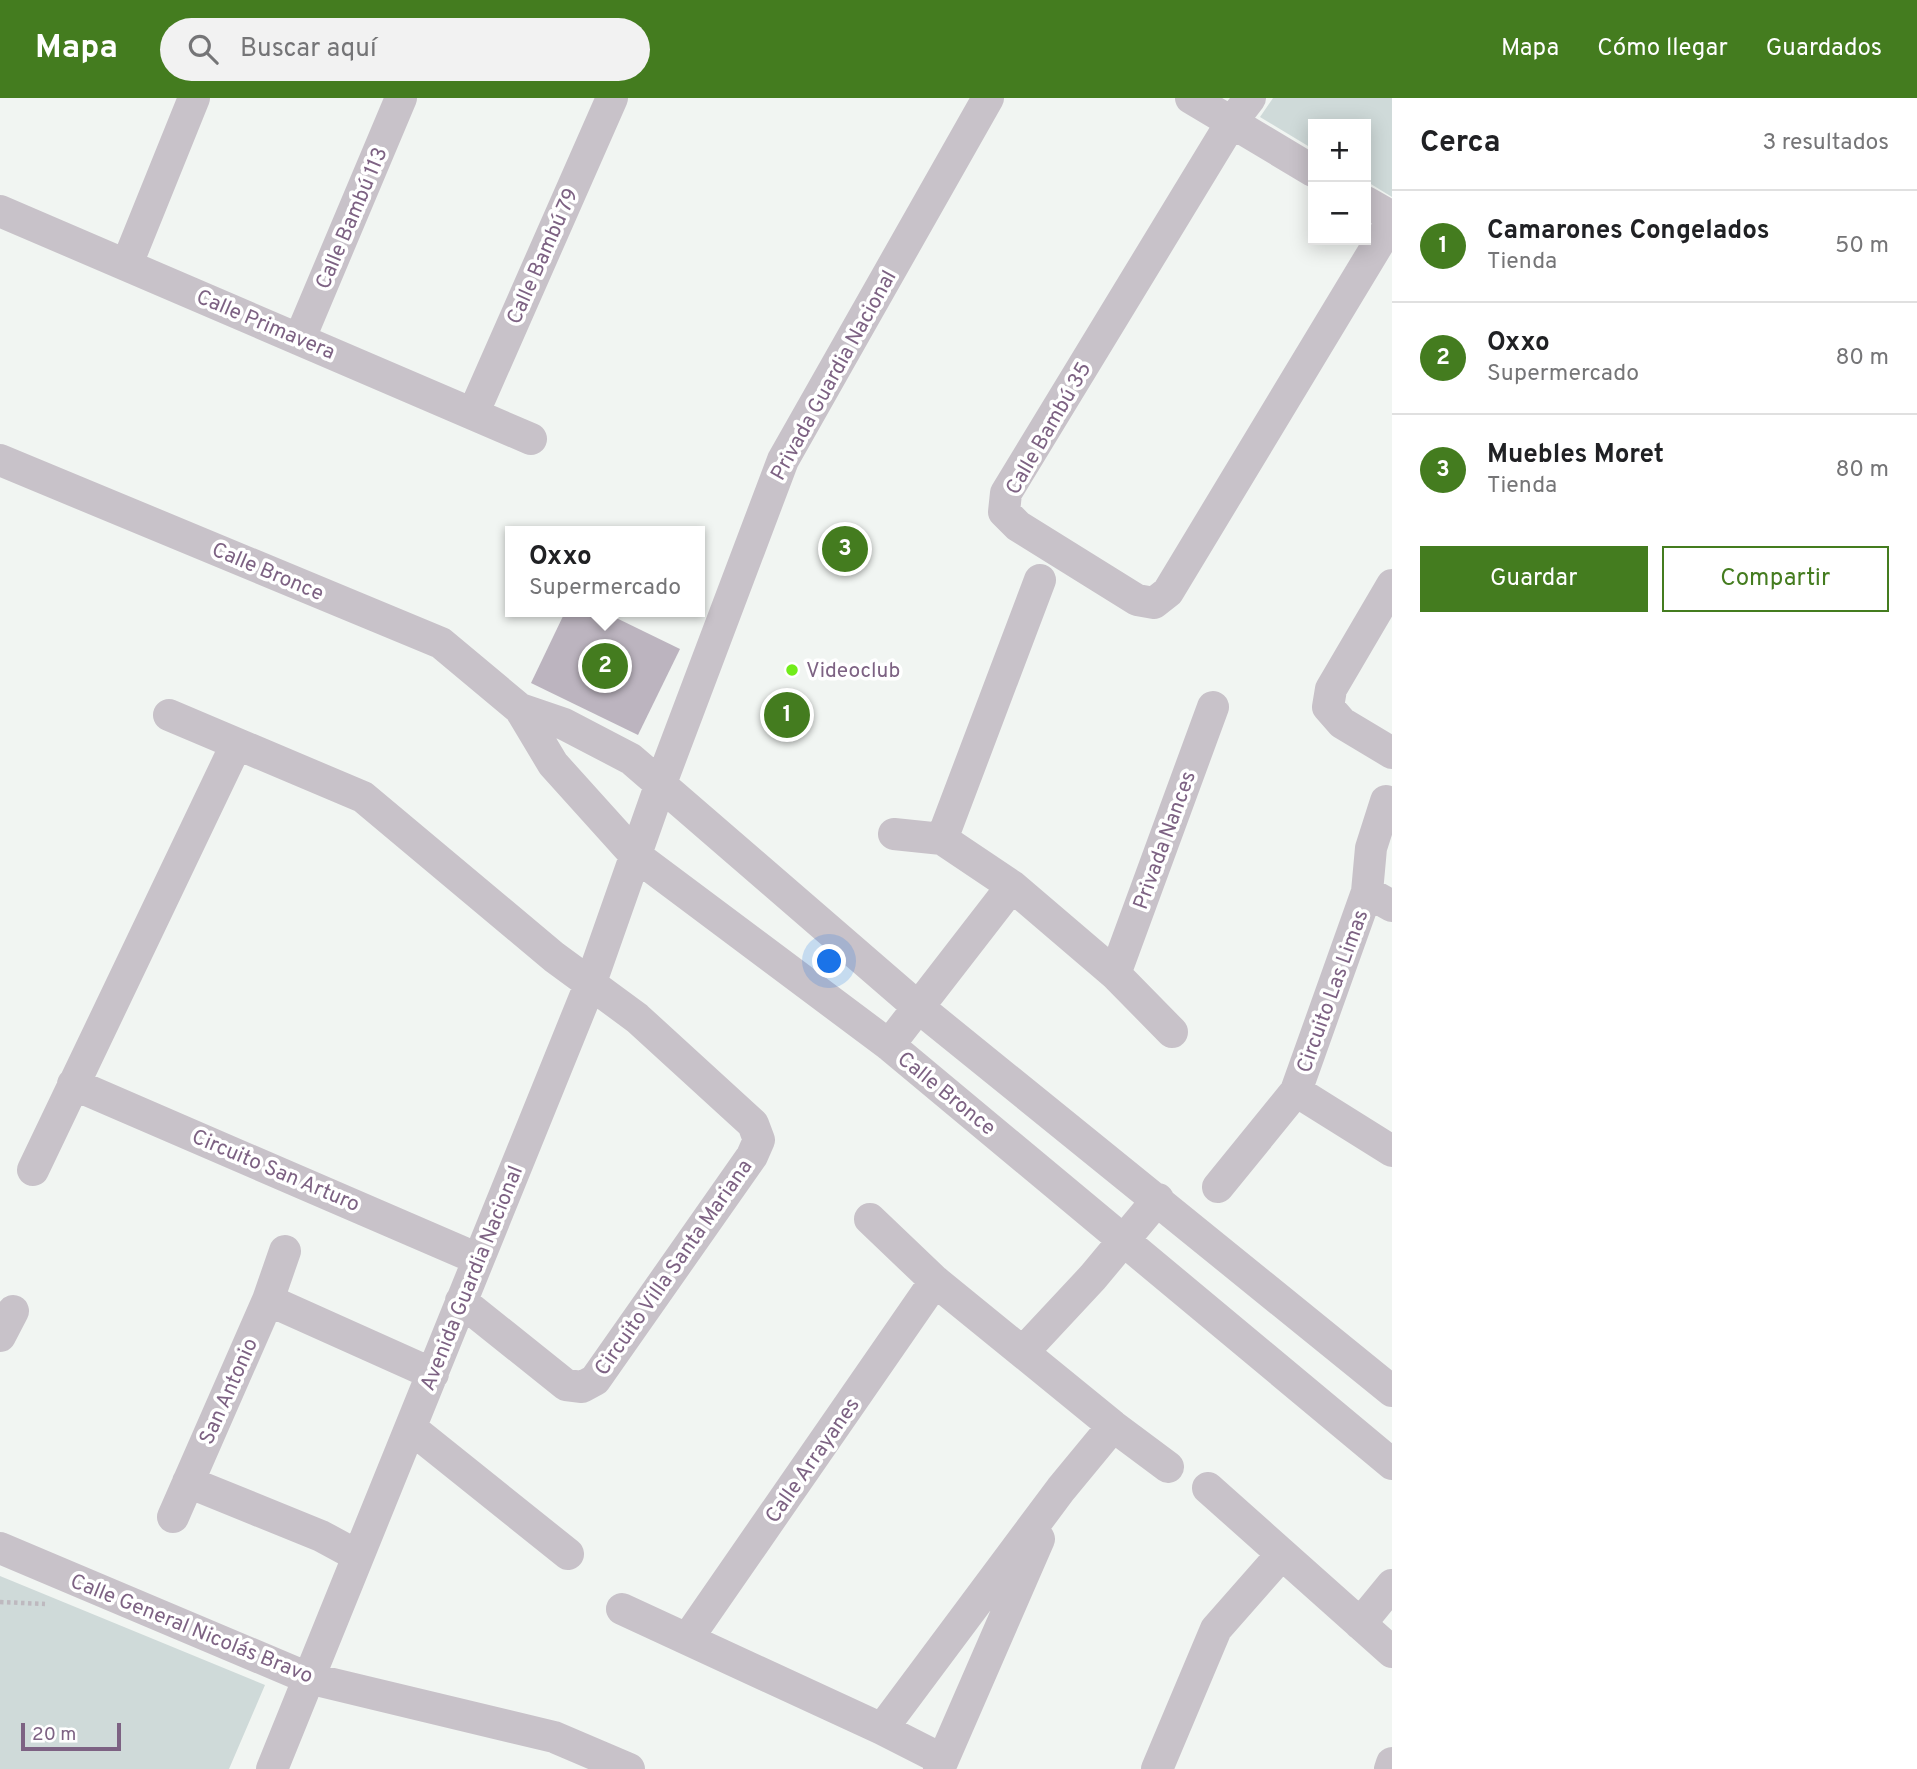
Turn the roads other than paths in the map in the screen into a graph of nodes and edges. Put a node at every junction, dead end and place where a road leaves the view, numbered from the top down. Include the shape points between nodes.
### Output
1 (194, 98) edge
2 (401, 98) edge
3 (612, 98) edge
4 (988, 98) edge
5 (1191, 98) edge
6 (1250, 98) edge
7 (1231, 123) junction
8 (1308, 168) edge
9 (1371, 205) edge
10 (0, 211) edge
11 (1392, 219) edge
12 (127, 264) junction
13 (300, 338) junction
14 (473, 414) junction
15 (531, 439) dead end
16 (0, 460) edge
17 (1040, 580) dead end
18 (1392, 585) edge
19 (1213, 707) dead end
20 (520, 709) junction
21 (169, 715) dead end
22 (236, 746) junction
23 (1392, 753) edge
24 (661, 783) junction
25 (1386, 801) dead end
26 (894, 834) dead end
27 (942, 838) junction
28 (635, 855) junction
29 (1012, 886) junction
30 (1380, 899) edge
31 (1115, 974) junction
32 (590, 982) junction
33 (918, 1007) junction
34 (1172, 1032) dead end
35 (889, 1045) junction
36 (73, 1084) junction
37 (1296, 1091) junction
38 (1392, 1151) edge
39 (33, 1170) dead end
40 (1218, 1186) dead end
41 (1158, 1199) junction
42 (870, 1219) dead end
43 (1125, 1239) junction
44 (285, 1251) dead end
45 (478, 1259) junction
46 (935, 1281) junction
47 (268, 1300) junction
48 (461, 1301) junction
49 (1024, 1351) junction
50 (433, 1374) junction
51 (1392, 1391) edge
52 (1113, 1426) junction
53 (412, 1429) junction
54 (1392, 1464) edge
55 (1168, 1467) dead end
56 (188, 1482) junction
57 (1208, 1488) dead end
58 (1060, 1489) junction
59 (173, 1517) dead end
60 (0, 1548) edge
61 (568, 1554) dead end
62 (1282, 1554) junction
63 (358, 1556) junction
64 (1392, 1585) edge
65 (622, 1609) dead end
66 (1360, 1624) junction
67 (688, 1638) junction
68 (1392, 1651) edge
69 (308, 1678) junction
70 (882, 1729) junction
71 (1392, 1763) edge
72 (941, 1765) edge
73 (272, 1769) edge
74 (629, 1769) edge
75 (1157, 1769) edge
76 (1390, 1769) edge

1 - 12 street
2 - 13 street, Calle Bambú 113
3 - 14 street, Calle Bambú 79
4 - 24 street, Privada Guardia Nacional via 783,460
5 - 7 street
6 - 7 street, Calle Bambú 35
7 - 8 street
7 - 11 street, Calle Bambú 35 via 1006,493 1004,512 1018,526 1137,600 1154,603 1168,592
9 - 11 street
10 - 12 street, Calle Primavera
12 - 13 street, Calle Primavera
13 - 14 street, Calle Primavera
14 - 15 street, Calle Primavera
16 - 20 street, Calle Bronce via 441,643
17 - 27 street
18 - 23 street via 1331,689 1328,707 1342,723
19 - 31 street, Privada Nances
20 - 24 street, Calle Bronce via 605,745
20 - 28 street, Calle Bronce via 553,764
21 - 22 street
22 - 32 street via 363,797
22 - 36 street
24 - 28 street, Avenida Guardia Nacional
24 - 33 street, Calle Bronce
25 - 30 street, Circuito Las Limas via 1371,848
26 - 27 street
27 - 29 street
28 - 32 street, Avenida Guardia Nacional
28 - 35 street, Calle Bronce
29 - 31 street
29 - 33 street
30 - 37 street, Circuito Las Limas
31 - 34 street
32 - 45 street, Avenida Guardia Nacional
32 - 48 street, Circuito Villa Santa Mariana via 637,1018 753,1124 759,1140 595,1380 582,1387 566,1385
33 - 35 street
33 - 41 street, Calle Bronce
35 - 43 street, Calle Bronce
36 - 39 street
36 - 45 street, Circuito San Arturo
37 - 38 street, Circuito Las Limas
37 - 40 street, Circuito Las Limas
41 - 43 street
41 - 51 street, Calle Bronce
42 - 46 street
43 - 49 street
43 - 54 street, Calle Bronce
44 - 47 street, San Antonio
45 - 48 street, Avenida Guardia Nacional
46 - 49 street
46 - 67 street, Calle Arrayanes
47 - 50 street
47 - 56 street, San Antonio
48 - 50 street, Avenida Guardia Nacional
49 - 52 street
50 - 53 street, Avenida Guardia Nacional
52 - 55 street
52 - 58 street
53 - 61 street
53 - 63 street, Avenida Guardia Nacional
56 - 59 street, San Antonio
56 - 63 street via 321,1536
57 - 62 street
58 - 70 street
58 - 72 street
60 - 69 street, Calle General Nicolás Bravo
62 - 66 street
62 - 75 street via 1216,1629
63 - 69 street, Avenida Guardia Nacional
64 - 66 street
65 - 67 street
66 - 68 street
67 - 70 street
69 - 73 street, Avenida Guardia Nacional
69 - 74 street, Calle General Nicolás Bravo via 554,1737
70 - 72 street
71 - 76 street

